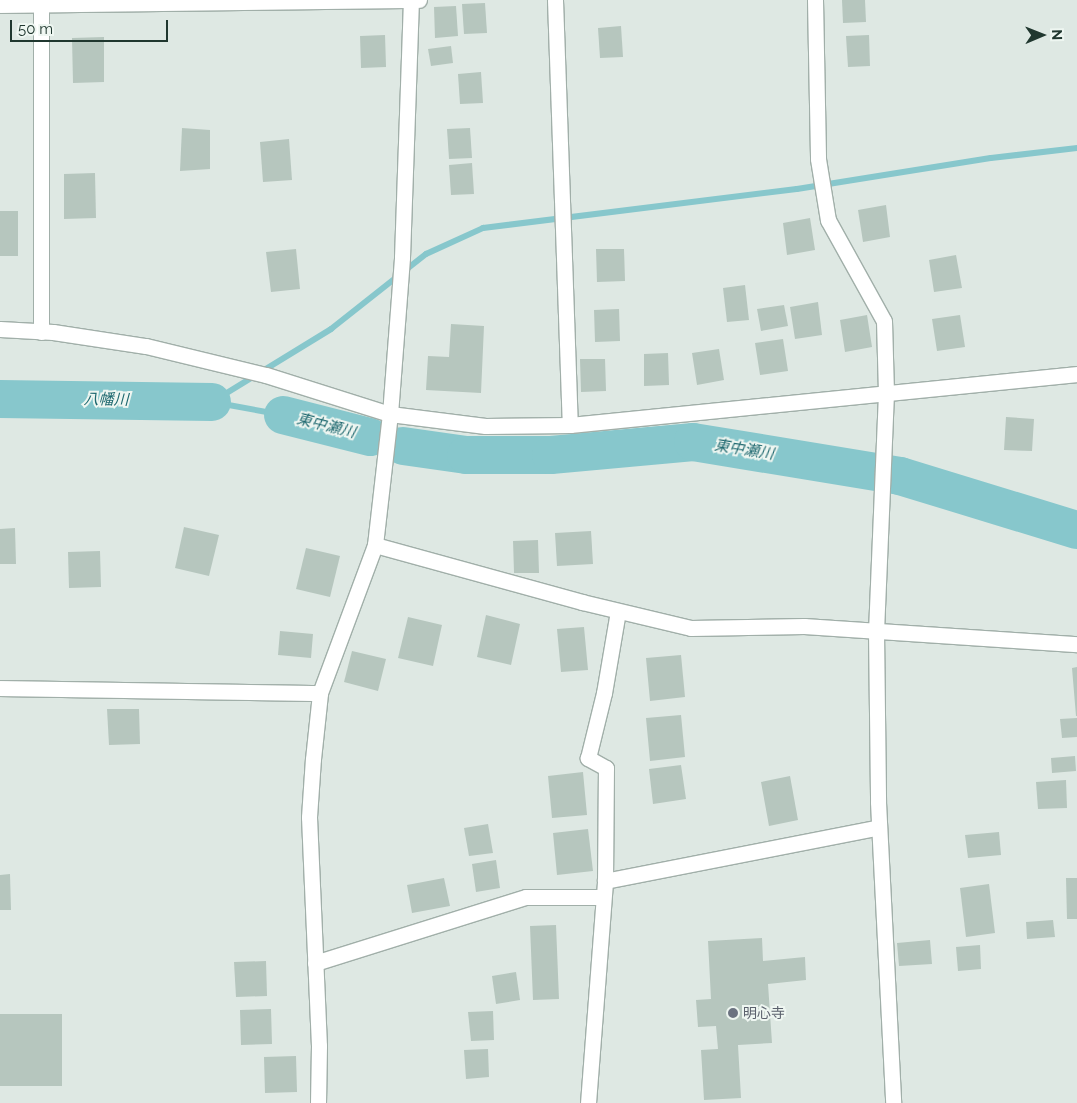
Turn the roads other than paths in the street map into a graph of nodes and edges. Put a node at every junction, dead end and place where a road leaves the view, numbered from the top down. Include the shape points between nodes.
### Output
1 (414, 0) edge
2 (555, 0) edge
3 (815, 0) edge
4 (40, 3) edge
5 (0, 5) edge
6 (0, 329) edge
7 (41, 332) junction
8 (1077, 374) edge
9 (886, 393) junction
10 (390, 414) junction
11 (570, 425) junction
12 (375, 545) junction
13 (618, 611) junction
14 (876, 631) junction
15 (1077, 644) edge
16 (0, 688) edge
17 (320, 693) junction
18 (879, 827) junction
19 (605, 882) junction
20 (603, 897) junction
21 (315, 962) junction
22 (318, 1103) edge
23 (588, 1103) edge
24 (892, 1103) edge

1 - 4 street
1 - 10 street via 402,257
2 - 11 street
3 - 9 street via 820,171 828,220 884,321
4 - 5 street
4 - 7 street
6 - 7 street
7 - 10 street via 146,346 266,375
8 - 9 street
9 - 11 street
9 - 14 street
10 - 11 street via 485,426
10 - 12 street
12 - 13 street
12 - 17 street
13 - 14 street via 691,628 804,626
13 - 19 street via 604,693 588,758 606,768
14 - 15 street
14 - 18 street
16 - 17 street
17 - 21 street via 309,817
18 - 19 street
18 - 24 street
19 - 20 street
20 - 21 street via 526,897
20 - 23 street
21 - 22 street via 320,1046

